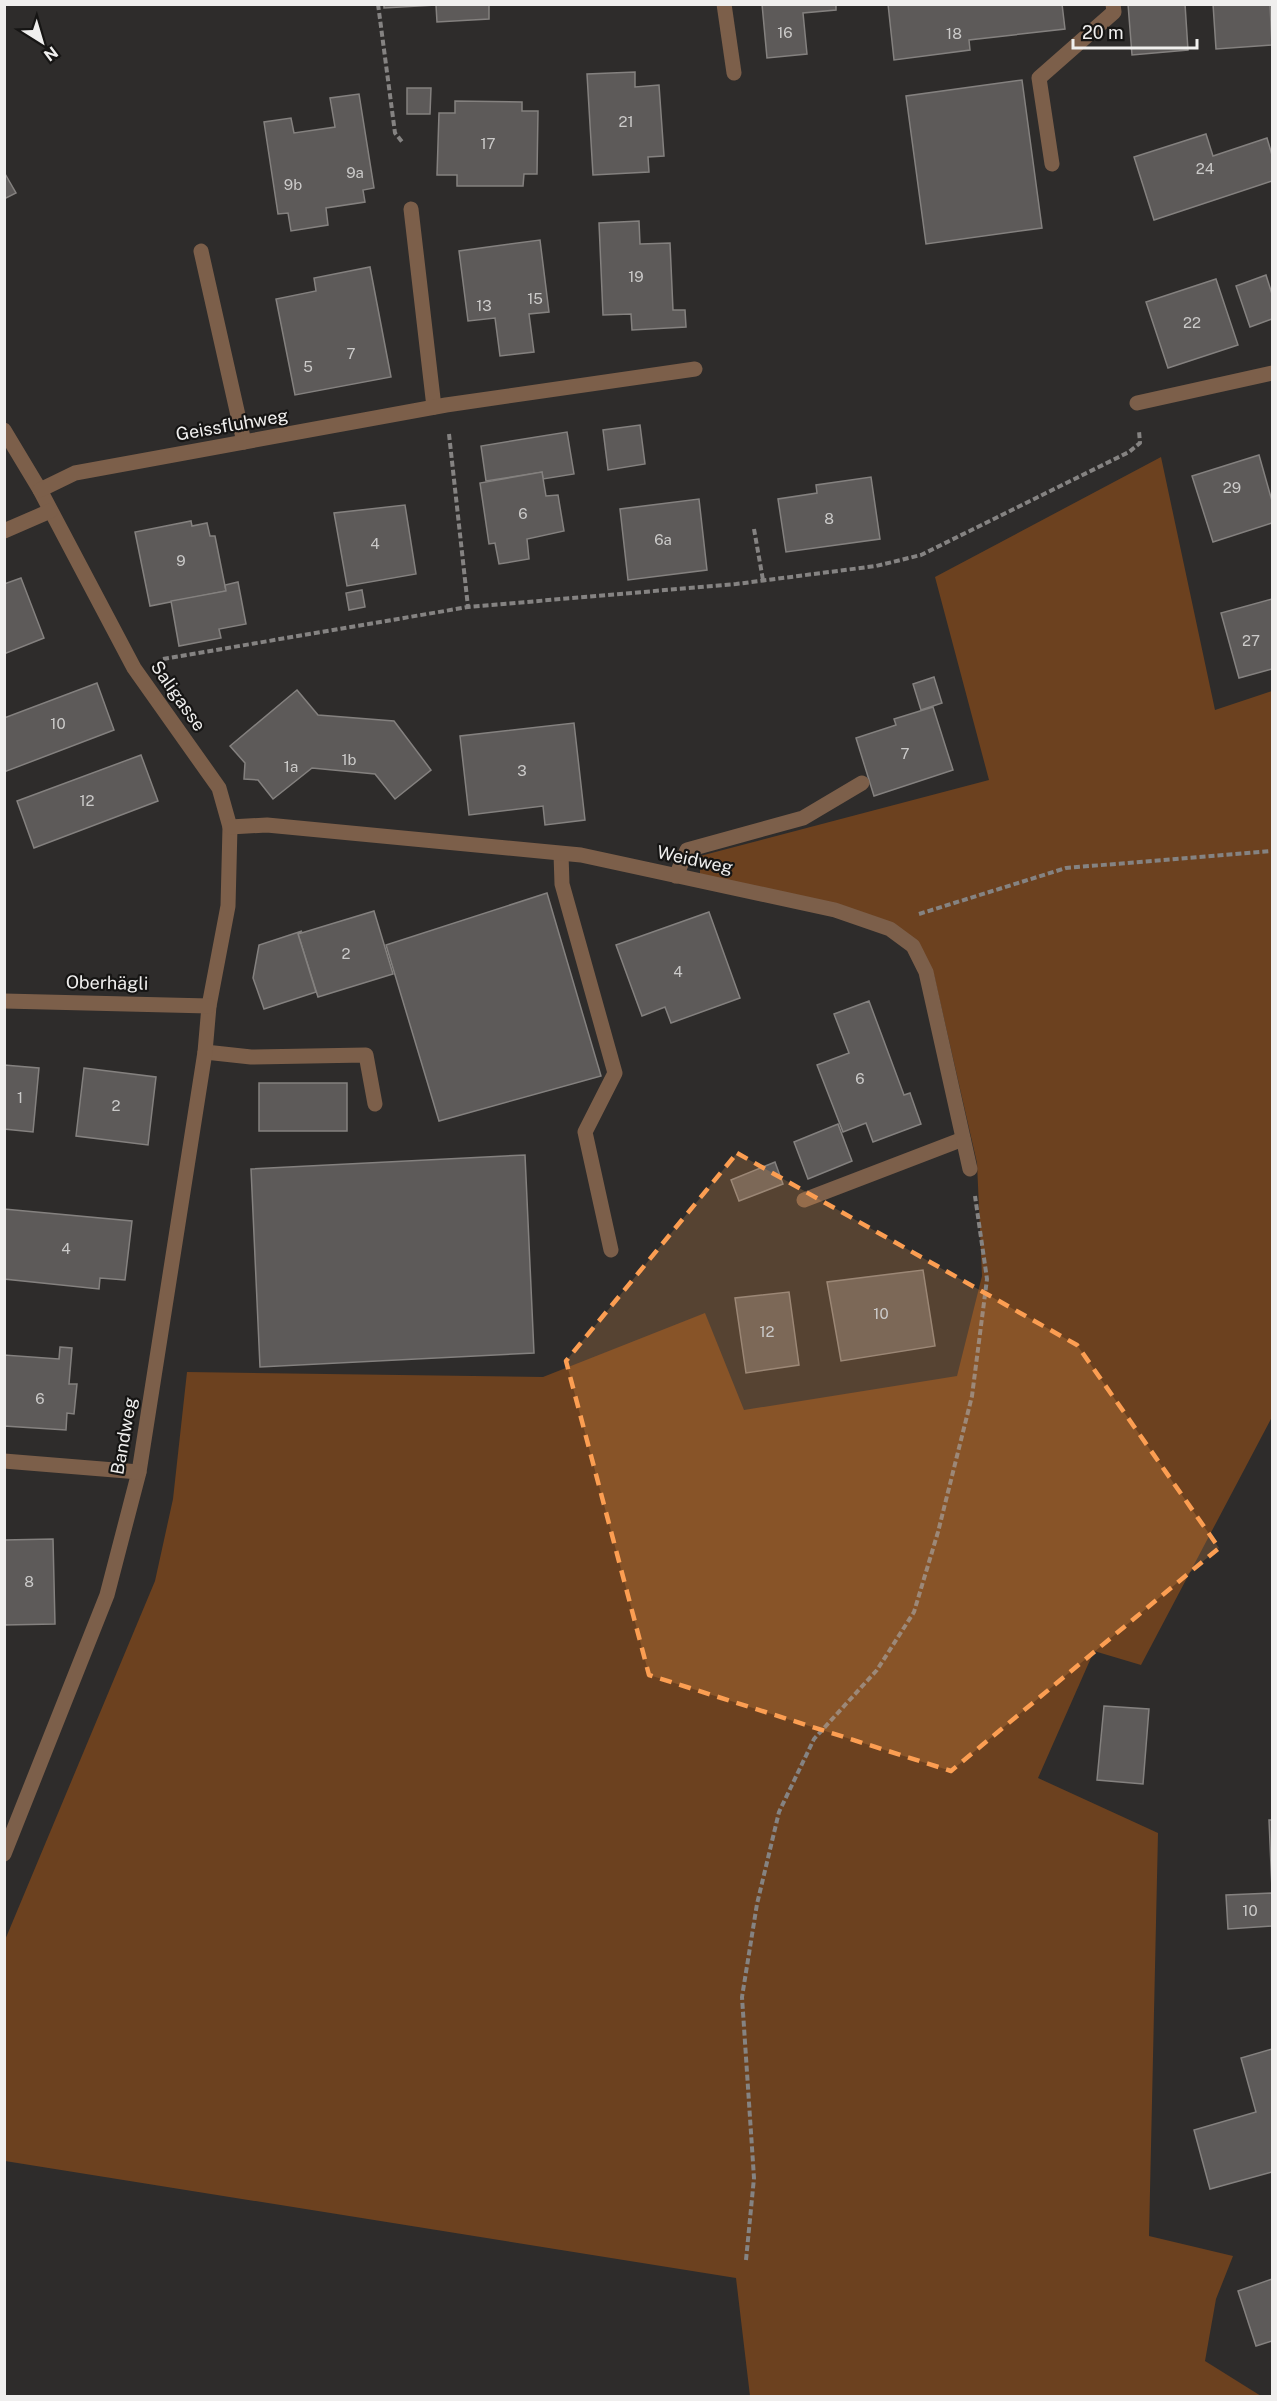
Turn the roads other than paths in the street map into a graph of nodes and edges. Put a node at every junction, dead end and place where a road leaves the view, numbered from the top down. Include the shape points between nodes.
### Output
1 (724, 4) edge
2 (1113, 4) edge
3 (734, 73) dead end
4 (1053, 164) dead end
5 (411, 209) dead end
6 (201, 251) dead end
7 (695, 369) dead end
8 (1272, 373) edge
9 (1137, 403) road end
10 (440, 406) junction
11 (4, 430) edge
12 (244, 442) junction
13 (40, 490) junction
14 (50, 511) junction
15 (4, 531) edge
16 (862, 783) dead end
17 (230, 827) junction
18 (561, 854) junction
19 (676, 876) junction
20 (4, 1001) edge
21 (208, 1006) junction
22 (205, 1052) junction
23 (375, 1104) dead end
24 (963, 1139) junction
25 (970, 1169) road end
26 (804, 1200) dead end
27 (611, 1250) dead end
28 (4, 1461) edge
29 (139, 1472) junction
30 (4, 1854) edge

1 - 3 street
2 - 4 street via 1114,12 1039,78
5 - 10 street
6 - 12 street
7 - 10 street, Geissfluhweg
8 - 9 street
10 - 12 street, Geissfluhweg
11 - 13 street, Saligasse
12 - 13 street, Geissfluhweg via 75,473
13 - 14 street, Saligasse
14 - 15 street
14 - 17 street, Saligasse via 134,668 219,788
16 - 19 street via 803,818 687,850
17 - 18 street, Weidweg via 267,825
17 - 21 street, Saligasse via 228,906
18 - 19 street, Weidweg
18 - 27 street via 562,884 615,1073 585,1132
19 - 24 street, Weidweg via 835,910 890,929 913,946 926,972
20 - 21 street, Oberhägli
21 - 22 street, Bandweg
22 - 23 street via 251,1057 366,1055
22 - 29 street, Bandweg
24 - 25 street, Weidweg
24 - 26 street
28 - 29 street
29 - 30 street, Bandweg via 107,1595

